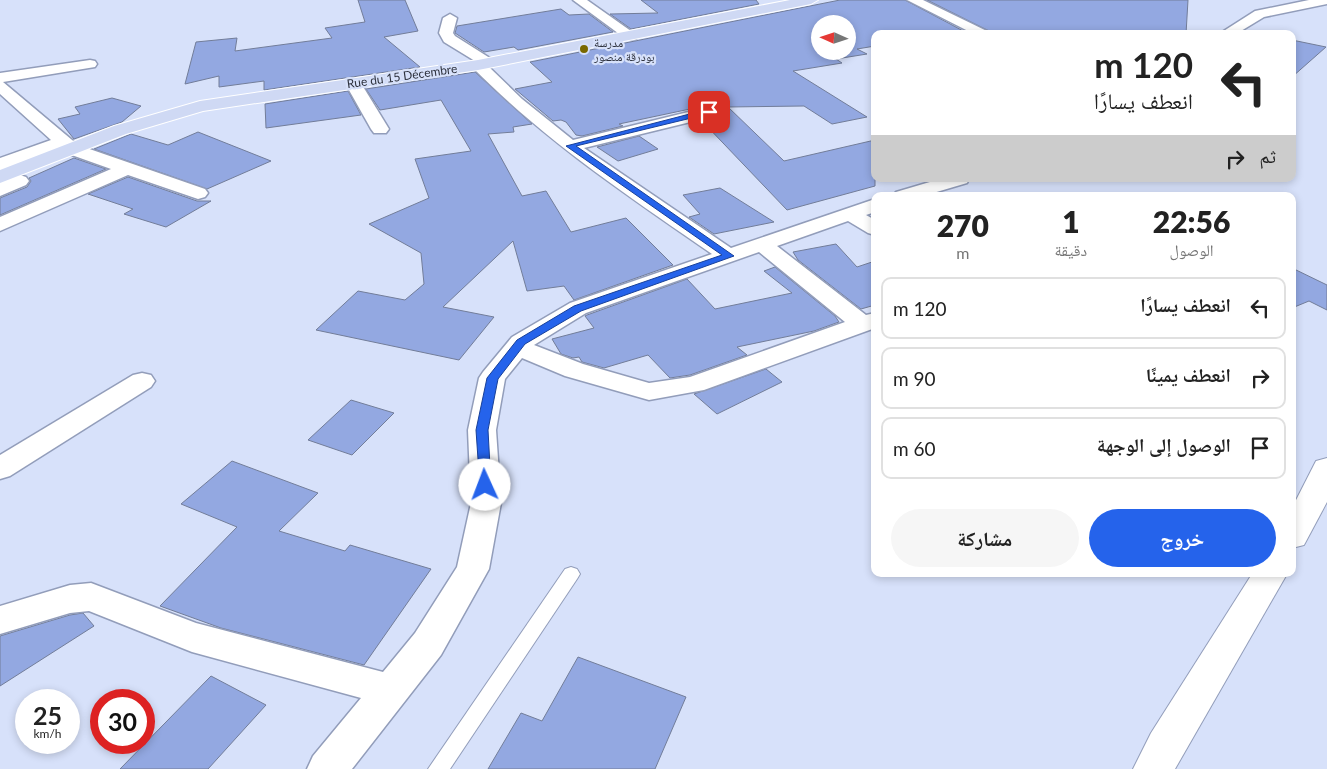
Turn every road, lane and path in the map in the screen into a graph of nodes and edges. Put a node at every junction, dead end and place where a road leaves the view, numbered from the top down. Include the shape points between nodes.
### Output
1 (579, 0) edge
2 (811, 0) edge
3 (913, 0) edge
4 (1327, 0) edge
5 (450, 18) dead end
6 (977, 30) edge
7 (1233, 30) edge
8 (631, 36) junction
9 (90, 64) dead end
10 (483, 64) junction
11 (0, 78) edge
12 (352, 83) junction
13 (0, 86) edge
14 (709, 112) dead end
15 (380, 129) dead end
16 (68, 145) junction
17 (570, 146) junction
18 (128, 168) junction
19 (1, 176) edge
20 (950, 182) edge
21 (916, 192) edge
22 (198, 193) dead end
23 (862, 209) edge
24 (871, 223) edge
25 (0, 225) edge
26 (763, 245) junction
27 (730, 256) junction
28 (869, 322) edge
29 (517, 347) junction
30 (142, 381) dead end
31 (0, 469) edge
32 (1327, 469) edge
33 (1297, 519) edge
34 (570, 574) dead end
35 (1268, 577) edge
36 (0, 620) edge
37 (390, 690) junction
38 (326, 769) edge
39 (438, 769) edge
40 (1154, 769) edge

1 - 8 street
2 - 8 main road, Rue du 15 Décembre
3 - 6 street
4 - 7 street via 1260,14
5 - 10 street via 446,33 449,39
8 - 10 main road, Rue du 15 Décembre
9 - 11 street
10 - 12 main road, Rue du 15 Décembre
10 - 17 street via 516,102
12 - 15 street
12 - 16 main road, Rue du 15 Décembre via 200,106
13 - 16 street
14 - 17 street
16 - 18 street
16 - 19 street
17 - 27 street
18 - 22 street
18 - 25 street
20 - 21 street
23 - 24 street
23 - 26 street
26 - 27 street
26 - 28 street
27 - 29 street via 578,308
28 - 29 street via 695,384 649,392 574,370
29 - 37 street via 492,378 482,430 486,503 473,569 428,644
30 - 31 street
32 - 33 main road
34 - 39 lane
35 - 40 main road
36 - 37 street via 70,599 91,597 192,637
37 - 38 street

